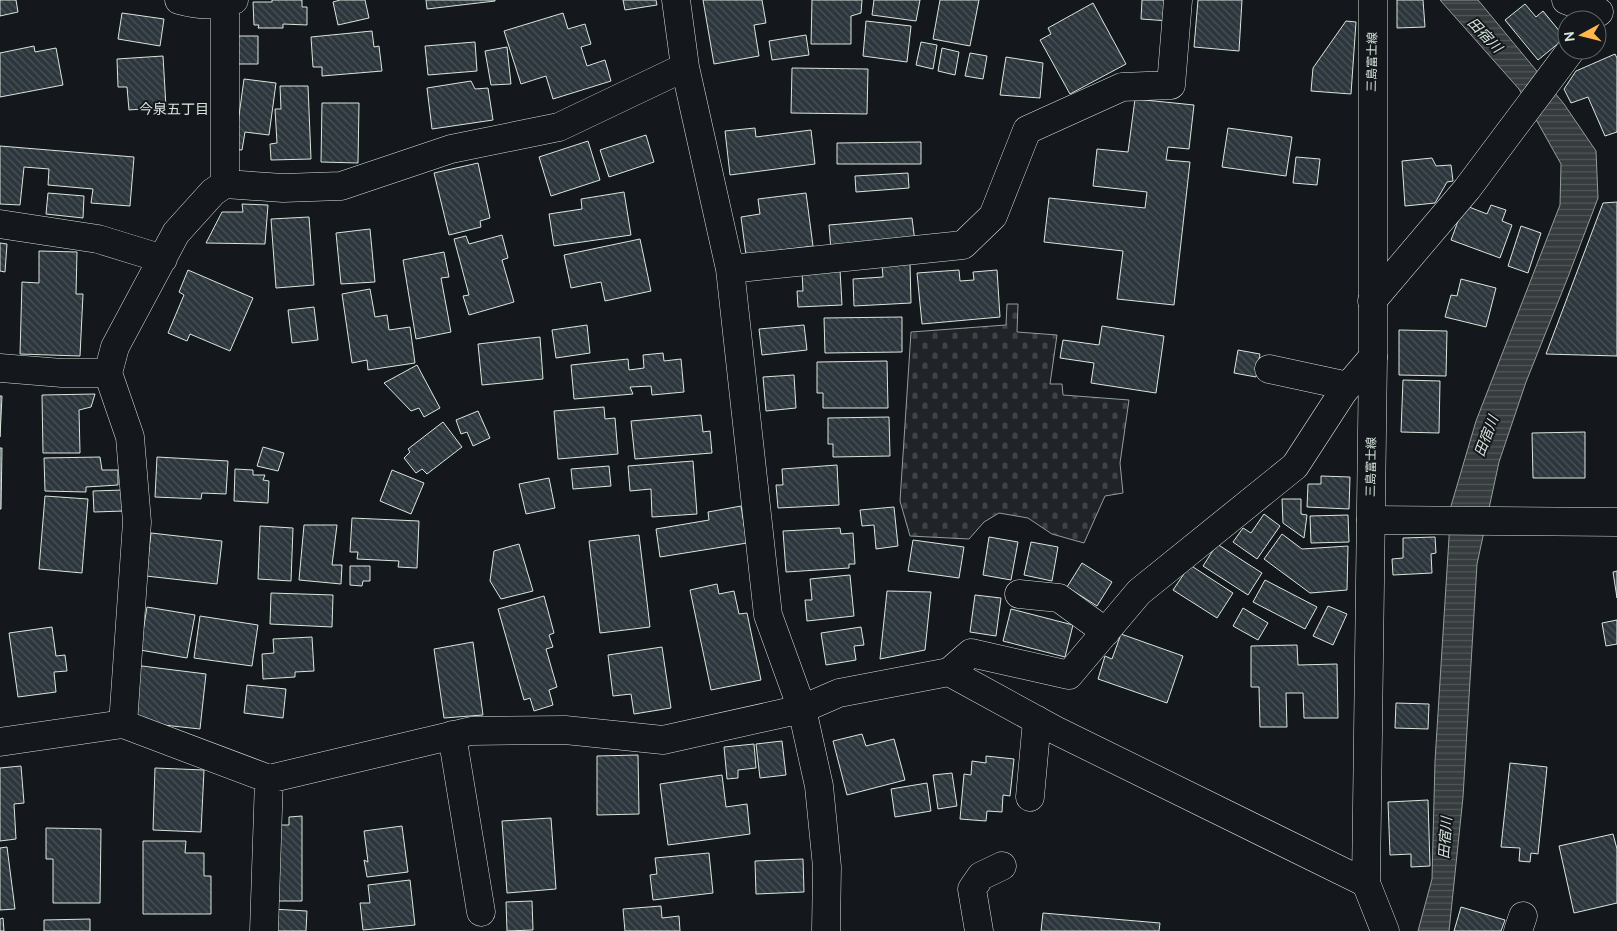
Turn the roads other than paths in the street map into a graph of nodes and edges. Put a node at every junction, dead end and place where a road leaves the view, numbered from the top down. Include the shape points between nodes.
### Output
1 (179, 0) edge
2 (676, 0) edge
3 (1178, 0) edge
4 (1373, 0) edge
5 (1566, 0) edge
6 (230, 2) edge
7 (1598, 10) edge
8 (1564, 60) edge
9 (685, 67) junction
10 (225, 184) junction
11 (0, 224) edge
12 (163, 259) junction
13 (730, 269) junction
14 (1372, 301) junction
15 (1373, 357) junction
16 (0, 368) edge
17 (1269, 369) dead end
18 (108, 373) junction
19 (1348, 386) junction
20 (1371, 520) junction
21 (1617, 522) edge
22 (1019, 594) dead end
23 (1106, 632) junction
24 (950, 672) junction
25 (802, 709) junction
26 (1037, 720) junction
27 (123, 724) junction
28 (452, 735) junction
29 (0, 742) edge
30 (269, 779) junction
31 (1030, 797) dead end
32 (1002, 866) dead end
33 (1366, 884) junction
34 (482, 912) dead end
35 (264, 931) edge
36 (826, 931) edge
37 (979, 931) edge
38 (1385, 931) edge

1 - 6 street via 195,4
2 - 9 street
3 - 13 street via 1171,85 1122,87 1027,130 993,216 963,245
4 - 14 street, 三島富士線
5 - 7 street
6 - 10 street
8 - 14 street via 1467,189
9 - 10 street via 559,127 451,149 341,186 283,188
9 - 13 street
10 - 12 street via 213,192 176,233
11 - 12 street via 98,239
12 - 18 street via 116,347
13 - 25 street via 768,615
14 - 15 street, 三島富士線
15 - 19 street
15 - 20 street, 三島富士線
16 - 18 street
17 - 19 street
18 - 27 street via 130,437 138,522
19 - 23 street via 1295,466 1139,592
20 - 21 street
20 - 33 street, 三島富士線
22 - 23 street via 1059,598
23 - 24 street via 1070,675 971,653
24 - 25 street via 839,694
24 - 26 street
25 - 28 street via 663,740 565,730 471,731
25 - 36 street via 819,786 827,867
26 - 31 street
26 - 33 street
27 - 29 street
27 - 30 street
28 - 30 street
28 - 34 street
30 - 35 street
32 - 37 street via 981,876 972,889
33 - 38 street, 三島富士線

